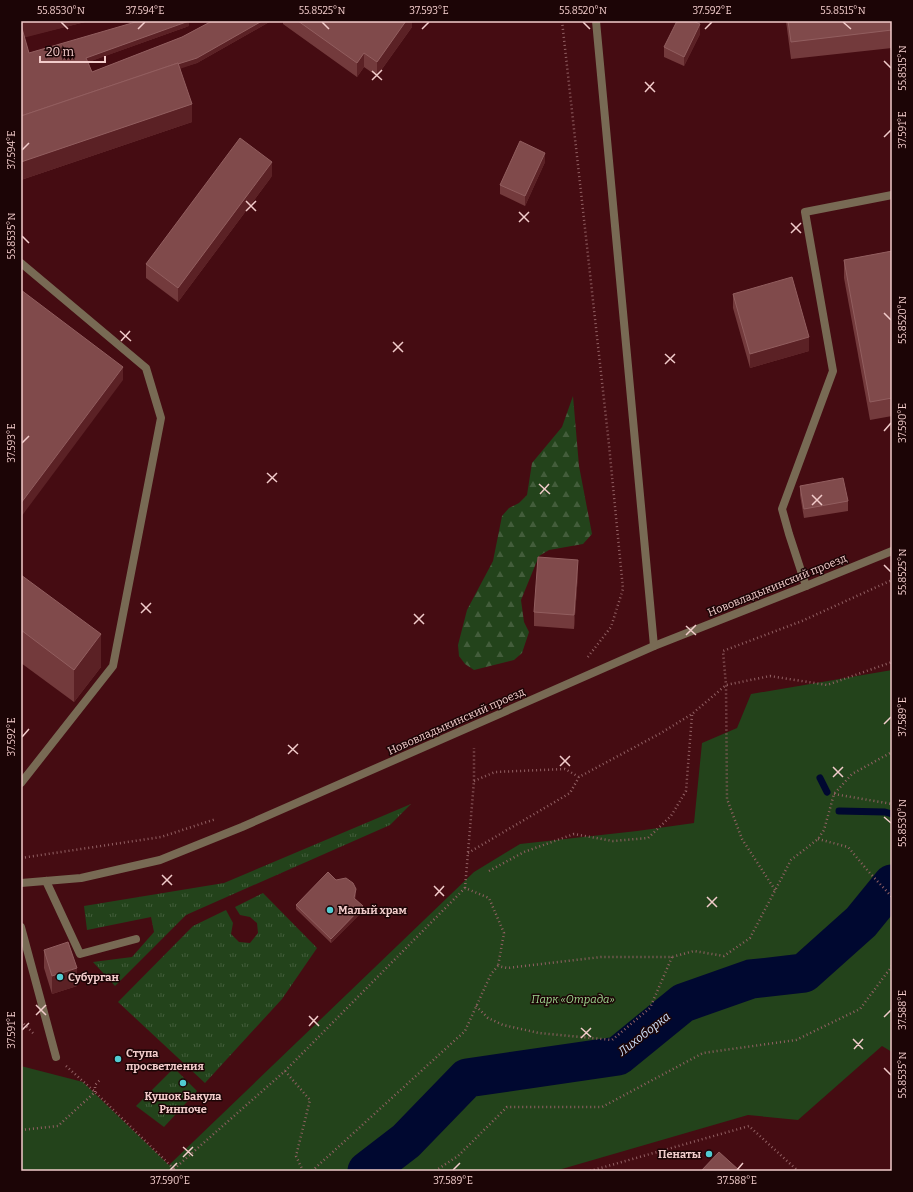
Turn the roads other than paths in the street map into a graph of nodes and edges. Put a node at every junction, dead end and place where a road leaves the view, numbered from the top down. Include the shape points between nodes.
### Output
1 (596, 21) edge
2 (892, 195) edge
3 (21, 264) edge
4 (892, 551) edge
5 (806, 586) junction
6 (654, 646) junction
7 (21, 783) edge
8 (46, 881) junction
9 (21, 883) edge
10 (21, 927) edge
11 (136, 939) dead end
12 (56, 1057) dead end

1 - 6 street
2 - 5 street via 805,212 833,372 782,509
3 - 7 street via 146,368 161,418 112,666
4 - 5 street, Нововладыкинский проезд
5 - 6 street, Нововладыкинский проезд
6 - 8 street, Нововладыкинский проезд via 242,827 160,860 81,878
8 - 9 street, Нововладыкинский проезд
8 - 11 street via 80,954
10 - 12 street

